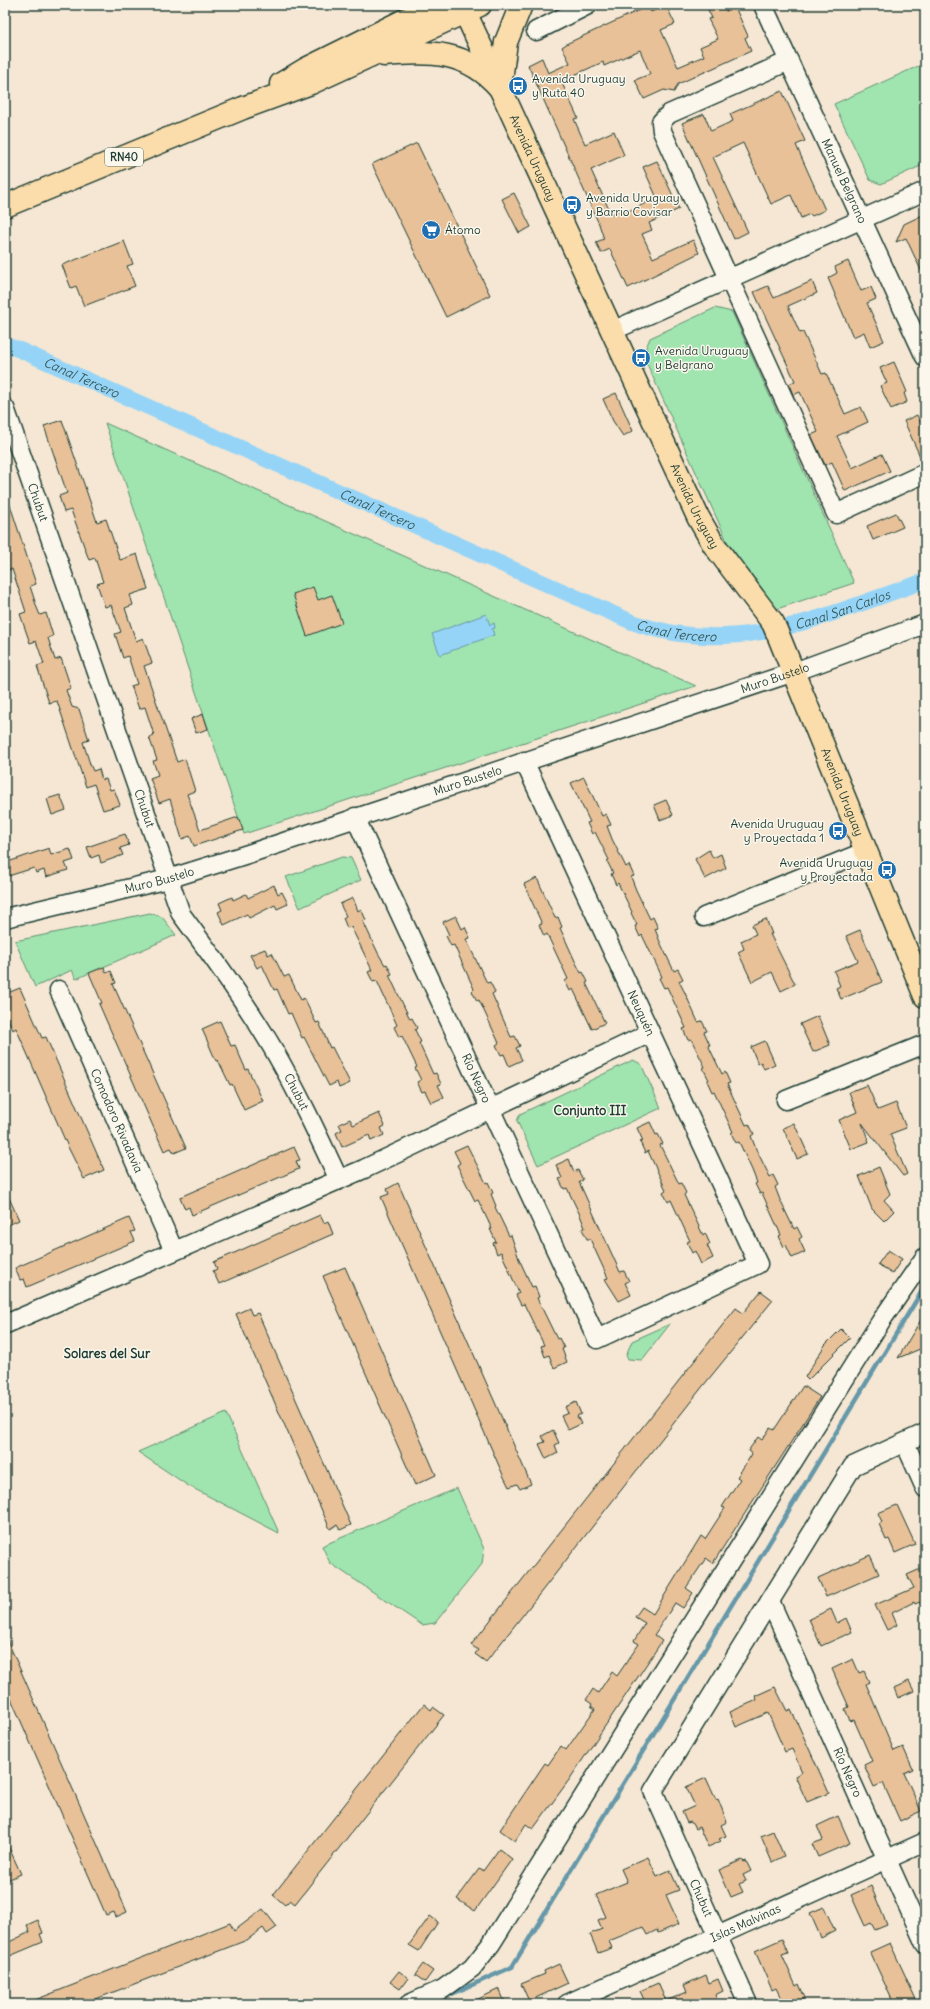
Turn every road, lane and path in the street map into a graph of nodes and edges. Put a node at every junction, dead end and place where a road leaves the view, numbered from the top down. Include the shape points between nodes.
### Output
1 (435, 5) edge
2 (521, 5) edge
3 (588, 5) edge
4 (763, 5) edge
5 (467, 7) edge
6 (536, 31) dead end
7 (371, 56) junction
8 (789, 61) junction
9 (500, 88) junction
10 (243, 108) junction
11 (925, 191) edge
12 (5, 206) edge
13 (862, 219) junction
14 (729, 279) junction
15 (612, 331) junction
16 (925, 357) edge
17 (6, 409) edge
18 (925, 473) edge
19 (925, 624) edge
20 (794, 672) junction
21 (524, 761) junction
22 (355, 817) junction
23 (866, 851) junction
24 (168, 879) junction
25 (704, 917) dead end
26 (5, 918) edge
27 (59, 990) dead end
28 (925, 996) edge
29 (650, 1032) junction
30 (925, 1044) edge
31 (786, 1100) dead end
32 (490, 1109) junction
33 (339, 1180) junction
34 (174, 1251) junction
35 (925, 1257) edge
36 (6, 1322) edge
37 (597, 1339) joint
38 (925, 1433) edge
39 (905, 1443) junction
40 (925, 1488) edge
41 (770, 1600) junction
42 (925, 1842) edge
43 (887, 1859) junction
44 (718, 1936) junction
45 (925, 1944) edge
46 (409, 2004) edge
47 (567, 2004) edge
48 (748, 2004) edge

1 - 10 main road, RN40 via 306,69
2 - 9 main road via 506,42
3 - 6 street
4 - 8 street, Manuel Belgrano
5 - 7 main road, RN40
5 - 9 main road, Avenida Uruguay
7 - 9 main road via 407,53 447,54 475,65
7 - 10 main road, RN40 via 311,83
8 - 13 street, Manuel Belgrano
8 - 14 street via 669,114 661,122 662,131
9 - 15 main road, Avenida Uruguay
10 - 12 main road, RN40
11 - 13 street
13 - 14 street
13 - 16 street, Manuel Belgrano
14 - 15 street
14 - 18 street via 836,514
15 - 20 main road, Avenida Uruguay via 698,517 714,545 776,630
17 - 24 street, Chubut
19 - 20 street, Muro Bustelo
20 - 21 street, Muro Bustelo
20 - 23 main road, Avenida Uruguay
21 - 22 street, Muro Bustelo
21 - 29 street, Neuquén
22 - 24 street, Muro Bustelo
22 - 32 street, Río Negro
23 - 25 street
23 - 28 main road, Avenida Uruguay
24 - 26 street, Muro Bustelo
24 - 33 street, Chubut via 181,914 226,975 272,1047
27 - 34 street, Comodoro Rivadavia
29 - 32 street
29 - 37 street, Neuquén via 758,1264
30 - 31 street
32 - 33 street
32 - 37 street, Río Negro
33 - 34 street
34 - 36 street
35 - 46 street via 881,1321 491,1944 472,1968 443,1989
38 - 39 street
39 - 40 street
39 - 41 street via 853,1466
41 - 43 street, Río Negro
41 - 44 street, Chubut via 653,1791
42 - 43 street, Islas Malvinas
43 - 44 street, Islas Malvinas
43 - 45 street, Río Negro
44 - 47 street, Islas Malvinas
44 - 48 street, Chubut

